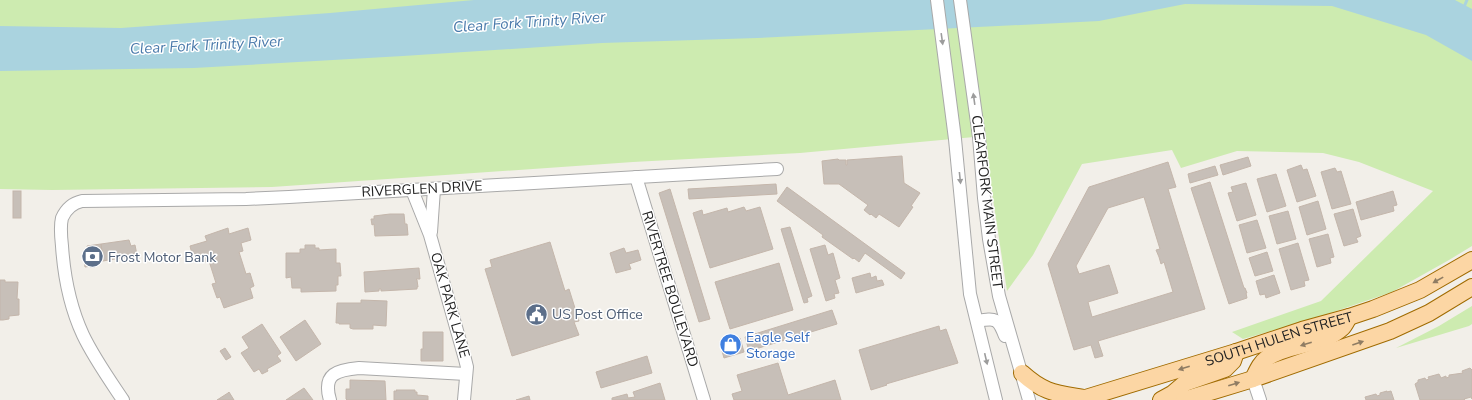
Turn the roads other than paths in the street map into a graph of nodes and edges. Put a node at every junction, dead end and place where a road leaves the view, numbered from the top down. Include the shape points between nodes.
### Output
1 (937, 0) edge
2 (960, 0) edge
3 (777, 169) dead end
4 (636, 177) junction
5 (434, 189) junction
6 (412, 190) junction
7 (430, 235) junction
8 (1472, 260) edge
9 (1472, 287) edge
10 (1349, 317) junction
11 (978, 321) junction
12 (1236, 352) junction
13 (1020, 365) junction
14 (466, 374) junction
15 (1253, 379) junction
16 (1081, 399) edge
17 (123, 400) edge
18 (330, 400) edge
19 (464, 400) edge
20 (704, 400) edge
21 (996, 400) edge
22 (1029, 400) edge
23 (1161, 400) edge
24 (1184, 400) edge
25 (1260, 400) edge

1 -> 11 street, CLEARFORK MAIN STREET via 955,139 970,294
13 -> 2 street, CLEARFORK MAIN STREET via 1000,296 989,239 979,137
3 - 4 street, RIVERGLEN DRIVE
4 - 5 street, RIVERGLEN DRIVE
4 - 20 street, RIVERTREE BOULEVARD
5 - 6 street, RIVERGLEN DRIVE
5 - 7 street, OAK PARK LANE
6 - 7 street, OAK PARK LANE
6 - 17 street, RIVERGLEN DRIVE via 246,199 82,201 68,208 62,218 61,241 71,301 77,321 97,362
7 - 14 street, OAK PARK LANE via 465,359
8 -> 10 main road, SOUTH HULEN STREET via 1420,290
15 -> 9 main road, SOUTH HULEN STREET via 1390,331 1429,313
10 - 12 main road, SOUTH HULEN STREET
10 -> 15 main road via 1343,328 1327,337 1283,350 1267,358
11 - 13 street via 991,318 1001,325 1008,345
11 -> 21 street, CLEARFORK MAIN STREET
12 -> 16 main road, SOUTH HULEN STREET
12 - 23 main road via 1233,361 1225,369 1185,383
13 - 16 main road via 1034,384 1052,393
13 - 22 street, CLEARFORK MAIN STREET
14 - 18 street via 359,368 342,370 336,372 330,380
14 - 19 street, OAK PARK LANE
24 -> 15 main road, SOUTH HULEN STREET
15 - 25 street

